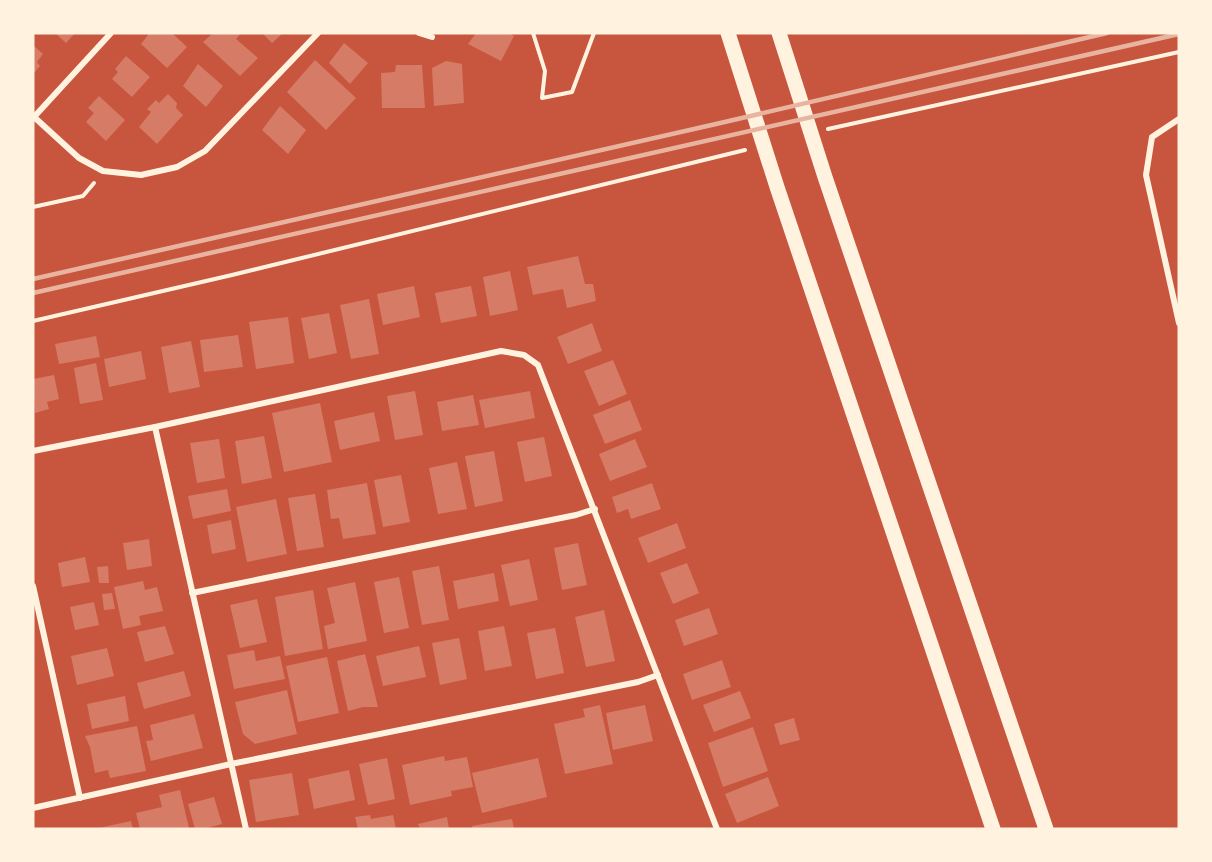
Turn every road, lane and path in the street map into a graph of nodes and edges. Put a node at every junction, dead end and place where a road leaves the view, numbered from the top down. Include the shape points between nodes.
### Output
1 (111, 33) edge
2 (318, 33) edge
3 (419, 33) edge
4 (533, 33) edge
5 (594, 33) edge
6 (728, 33) edge
7 (432, 37) dead end
8 (780, 37) edge
9 (1179, 52) edge
10 (34, 117) edge
11 (1179, 119) edge
12 (824, 130) dead end
13 (747, 149) dead end
14 (103, 171) junction
15 (33, 207) edge
16 (33, 321) edge
17 (1179, 323) edge
18 (155, 427) junction
19 (33, 451) edge
20 (595, 508) junction
21 (33, 586) edge
22 (192, 592) junction
23 (658, 675) junction
24 (231, 764) junction
25 (80, 798) junction
26 (33, 808) edge
27 (246, 829) edge
28 (717, 829) edge
29 (993, 829) edge
30 (1046, 829) edge

1 - 10 street
2 - 14 street via 205,151 177,167 141,175
3 - 7 street
4 - 5 path via 545,70 542,98 572,92
6 - 29 main road
8 - 30 main road
9 - 12 path
10 - 14 street via 79,158
11 - 17 street via 1152,137 1146,175
13 - 16 path
14 - 15 path via 84,196
18 - 19 street
18 - 20 street via 501,351 524,355 538,365
18 - 22 street
20 - 22 street
20 - 23 street
21 - 25 street
22 - 24 street
23 - 24 street
23 - 28 street
24 - 25 street
24 - 27 street
25 - 26 street

